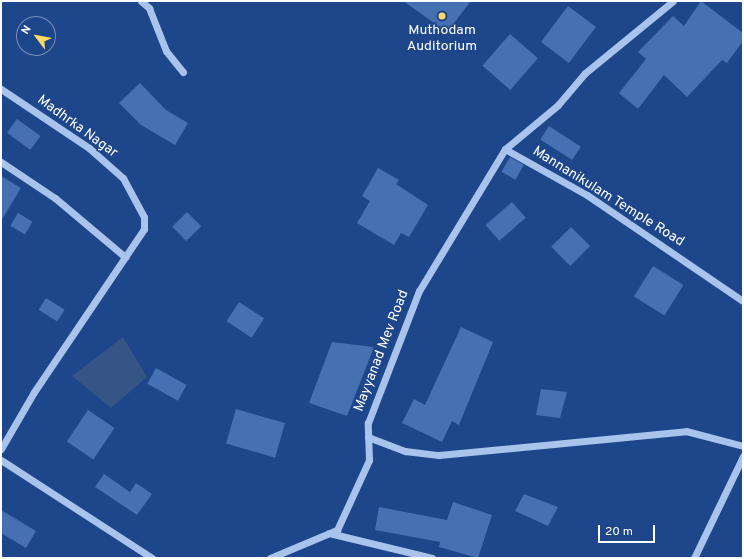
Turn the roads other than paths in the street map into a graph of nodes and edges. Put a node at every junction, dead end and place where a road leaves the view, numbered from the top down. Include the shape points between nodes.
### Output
1 (141, 1) edge
2 (673, 1) edge
3 (183, 72) dead end
4 (1, 89) edge
5 (505, 148) junction
6 (1, 162) edge
7 (125, 257) junction
8 (743, 301) edge
9 (368, 437) junction
10 (743, 446) edge
11 (1, 449) edge
12 (743, 456) edge
13 (1, 460) edge
14 (329, 533) junction
15 (152, 558) edge
16 (270, 558) edge
17 (432, 558) edge
18 (694, 558) edge

1 - 3 street via 151,14 166,51
2 - 5 street, Mannanikulam Temple Road via 585,73 558,105
4 - 7 street, Madhrka Nagar via 89,148 124,178 144,217 144,228
5 - 8 street, Mannanikulam Temple Road via 587,195
5 - 9 street, Mayyanad Mev Road via 419,291 368,423
6 - 7 street via 55,198
7 - 11 street, Madhrka Nagar via 34,392
9 - 10 street via 405,451 439,455 686,431
9 - 14 street, Mayyanad Mev Road via 369,460 337,530
12 - 18 street
13 - 15 street
14 - 16 street, Mayyanad Mev Road
14 - 17 street

